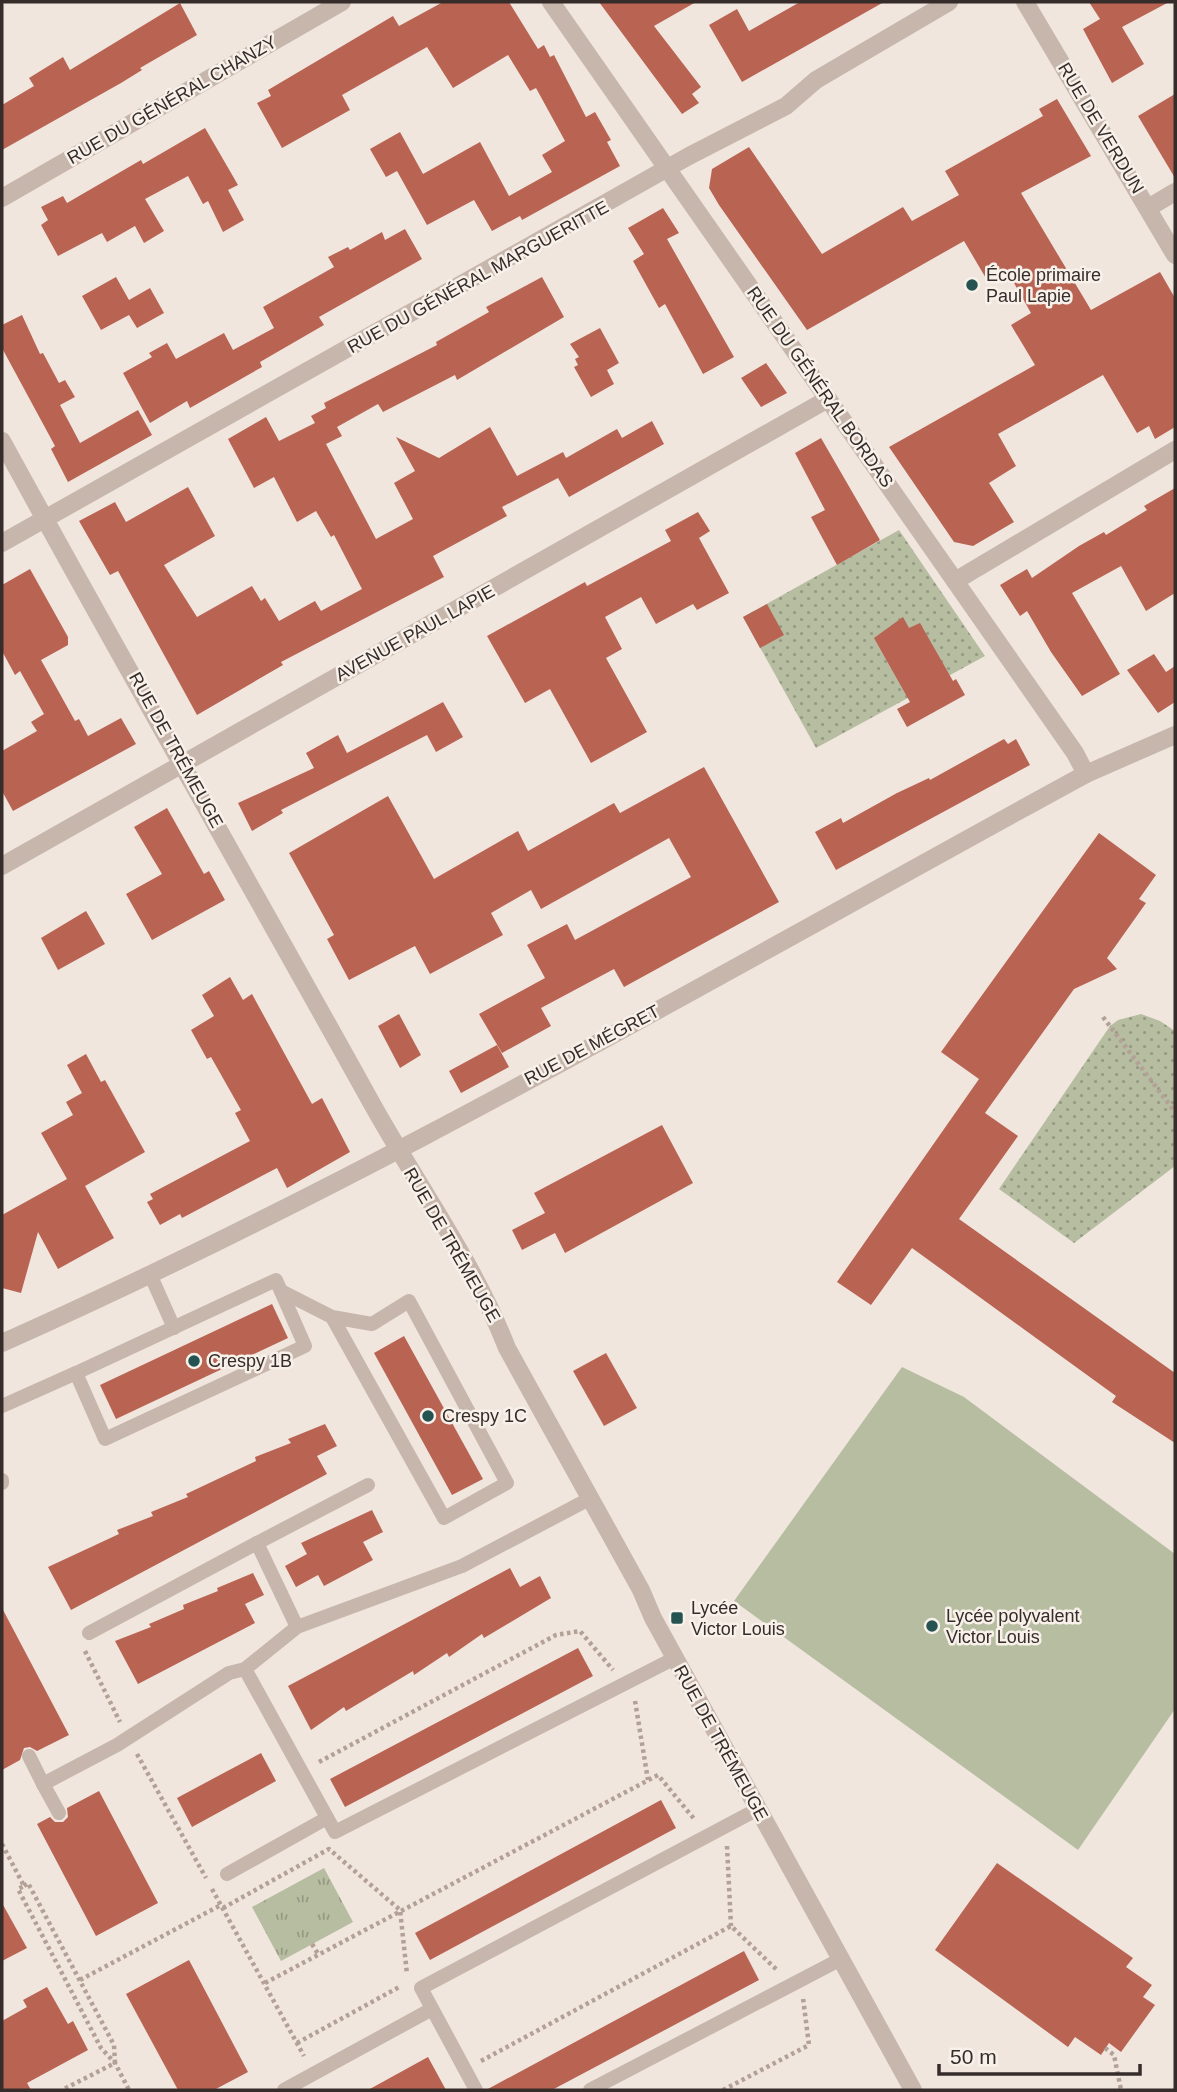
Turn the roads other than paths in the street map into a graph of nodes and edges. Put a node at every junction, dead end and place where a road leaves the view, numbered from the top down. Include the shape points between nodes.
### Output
1 (342, 2) edge
2 (551, 2) edge
3 (949, 2) edge
4 (1025, 2) edge
5 (668, 169) junction
6 (1175, 191) edge
7 (2, 198) edge
8 (1148, 208) junction
9 (1175, 256) edge
10 (828, 399) junction
11 (2, 441) edge
12 (1175, 450) edge
13 (45, 519) junction
14 (2, 543) edge
15 (954, 581) junction
16 (1175, 735) edge
17 (184, 763) junction
18 (1086, 774) junction
19 (2, 866) edge
20 (398, 1150) junction
21 (150, 1274) junction
22 (281, 1291) junction
23 (332, 1317) junction
24 (174, 1328) junction
25 (2, 1343) edge
26 (76, 1373) junction
27 (2, 1406) edge
28 (368, 1485) dead end
29 (591, 1498) junction
30 (257, 1543) junction
31 (297, 1627) junction
32 (89, 1633) road end
33 (675, 1658) junction
34 (245, 1669) junction
35 (29, 1756) dead end
36 (43, 1784) junction
37 (758, 1810) junction
38 (58, 1813) dead end
39 (327, 1818) junction
40 (227, 1874) dead end
41 (841, 1959) junction
42 (432, 2009) junction
43 (284, 2090) edge
44 (476, 2090) edge
45 (590, 2090) edge
46 (913, 2090) edge

1 - 7 street, RUE DU GÉNÉRAL CHANZY
2 - 5 street, RUE DU GÉNÉRAL BORDAS
3 - 5 street, RUE DU GÉNÉRAL MARGUERITTE via 816,80 786,106
4 - 8 street, RUE DE VERDUN
5 - 10 street, RUE DU GÉNÉRAL BORDAS
5 - 13 street, RUE DU GÉNÉRAL MARGUERITTE
6 - 8 street
8 - 9 street, RUE DE VERDUN
10 - 15 street, RUE DU GÉNÉRAL BORDAS
10 - 17 street, AVENUE PAUL LAPIE
11 - 13 street, RUE DE TRÉMEUGE
12 - 15 street
13 - 14 street, RUE DU GÉNÉRAL MARGUERITTE
13 - 17 street, RUE DE TRÉMEUGE
15 - 18 street, RUE DU GÉNÉRAL BORDAS
16 - 18 street, RUE DE MÉGRET
17 - 19 street, AVENUE PAUL LAPIE
17 - 20 street, RUE DE TRÉMEUGE
18 - 20 street, RUE DE MÉGRET
20 - 21 street, RUE DE MÉGRET
20 - 29 street, RUE DE TRÉMEUGE via 439,1216
21 - 24 lane
21 - 25 street, RUE DE MÉGRET
22 - 23 lane
22 - 24 lane via 276,1280
22 - 26 lane via 305,1346 105,1439
23 - 23 lane via 372,1324 410,1301 507,1483 444,1518
24 - 26 lane
26 - 27 lane
28 - 30 lane
29 - 31 lane via 462,1566
29 - 33 street, RUE DE TRÉMEUGE
30 - 31 lane
30 - 32 lane
31 - 34 lane
33 - 37 street, RUE DE TRÉMEUGE
33 - 39 lane via 335,1832
34 - 36 lane via 229,1673 128,1738
34 - 39 lane
35 - 36 lane
36 - 38 lane
37 - 41 street, RUE DE TRÉMEUGE
37 - 42 lane via 421,1988
39 - 40 lane
41 - 45 lane
41 - 46 street, RUE DE TRÉMEUGE
42 - 43 lane
42 - 44 lane

